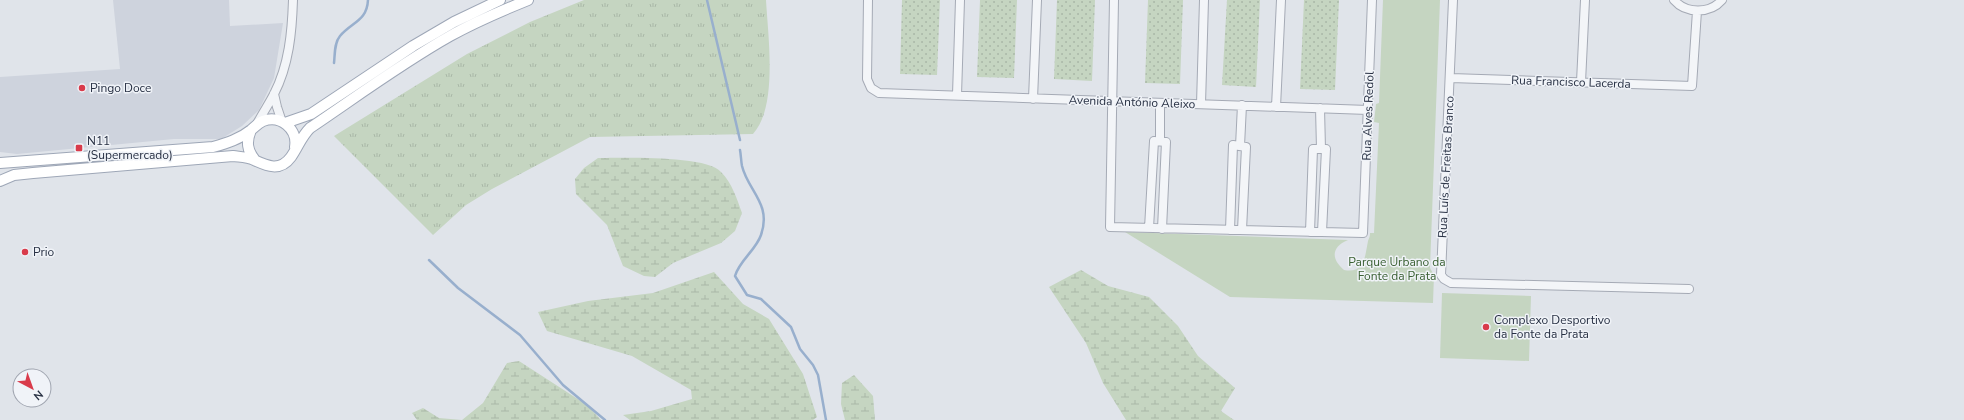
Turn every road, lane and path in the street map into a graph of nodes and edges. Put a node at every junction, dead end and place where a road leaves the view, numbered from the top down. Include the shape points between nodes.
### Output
1 (293, 0) edge
2 (500, 0) edge
3 (528, 0) edge
4 (868, 0) edge
5 (960, 0) edge
6 (1037, 0) edge
7 (1114, 0) edge
8 (1204, 0) edge
9 (1281, 0) edge
10 (1372, 0) edge
11 (1454, 0) edge
12 (1585, 0) edge
13 (1674, 0) edge
14 (1722, 0) edge
15 (1697, 11) junction
16 (1450, 78) junction
17 (1581, 82) junction
18 (274, 94) junction
19 (957, 95) junction
20 (1033, 99) junction
21 (1113, 101) junction
22 (1160, 103) junction
23 (1201, 104) junction
24 (1242, 105) junction
25 (1276, 107) junction
26 (1320, 108) junction
27 (1368, 110) junction
28 (284, 122) junction
29 (254, 127) junction
30 (1160, 141) junction
31 (1240, 146) junction
32 (1321, 149) junction
33 (294, 150) junction
34 (255, 160) junction
35 (0, 162) edge
36 (0, 181) edge
37 (1149, 228) junction
38 (1162, 228) junction
39 (1230, 230) junction
40 (1242, 230) junction
41 (1310, 232) junction
42 (1322, 232) junction
43 (1689, 289) dead end

1 - 18 street via 292,33
2 - 28 main road via 454,22 413,46 311,114
3 - 33 main road via 451,36 414,58 310,128
4 - 19 street, Avenida António Aleixo via 868,84 875,91 896,94
5 - 19 street
6 - 20 street
7 - 21 street
8 - 23 street
9 - 25 street
10 - 27 street, Rua Alves Redol
11 - 16 street, Rua Luís de Freitas Branco
12 - 17 street
13 - 15 street via 1686,8
14 - 15 street via 1708,9
15 - 17 street, Rua Francisco Lacerda via 1692,86
16 - 17 street, Rua Francisco Lacerda
16 - 43 street, Rua Luís de Freitas Branco via 1441,275 1444,279 1451,283
18 - 28 street
18 - 29 street
19 - 20 street, Avenida António Aleixo
20 - 21 street, Avenida António Aleixo
21 - 22 street, Avenida António Aleixo
21 - 37 street via 1110,227
22 - 23 street, Avenida António Aleixo
22 - 30 street
23 - 24 street, Avenida António Aleixo
24 - 25 street, Avenida António Aleixo
24 - 31 street
25 - 26 street, Avenida António Aleixo
26 - 27 street, Avenida António Aleixo
26 - 32 street
27 - 42 street, Rua Alves Redol via 1363,233
28 - 29 main road via 269,119
28 - 33 main road via 294,135
29 - 34 main road via 248,146
29 - 35 main road via 237,139 214,147
30 - 37 street via 1154,141
30 - 38 street via 1166,142
31 - 39 street via 1233,146
31 - 40 street via 1246,147
32 - 41 street via 1313,149
32 - 42 street via 1326,149
33 - 34 main road via 290,158 277,166 261,165
34 - 36 main road via 233,156 14,175
37 - 38 street
38 - 39 street
39 - 40 street
40 - 41 street
41 - 42 street

